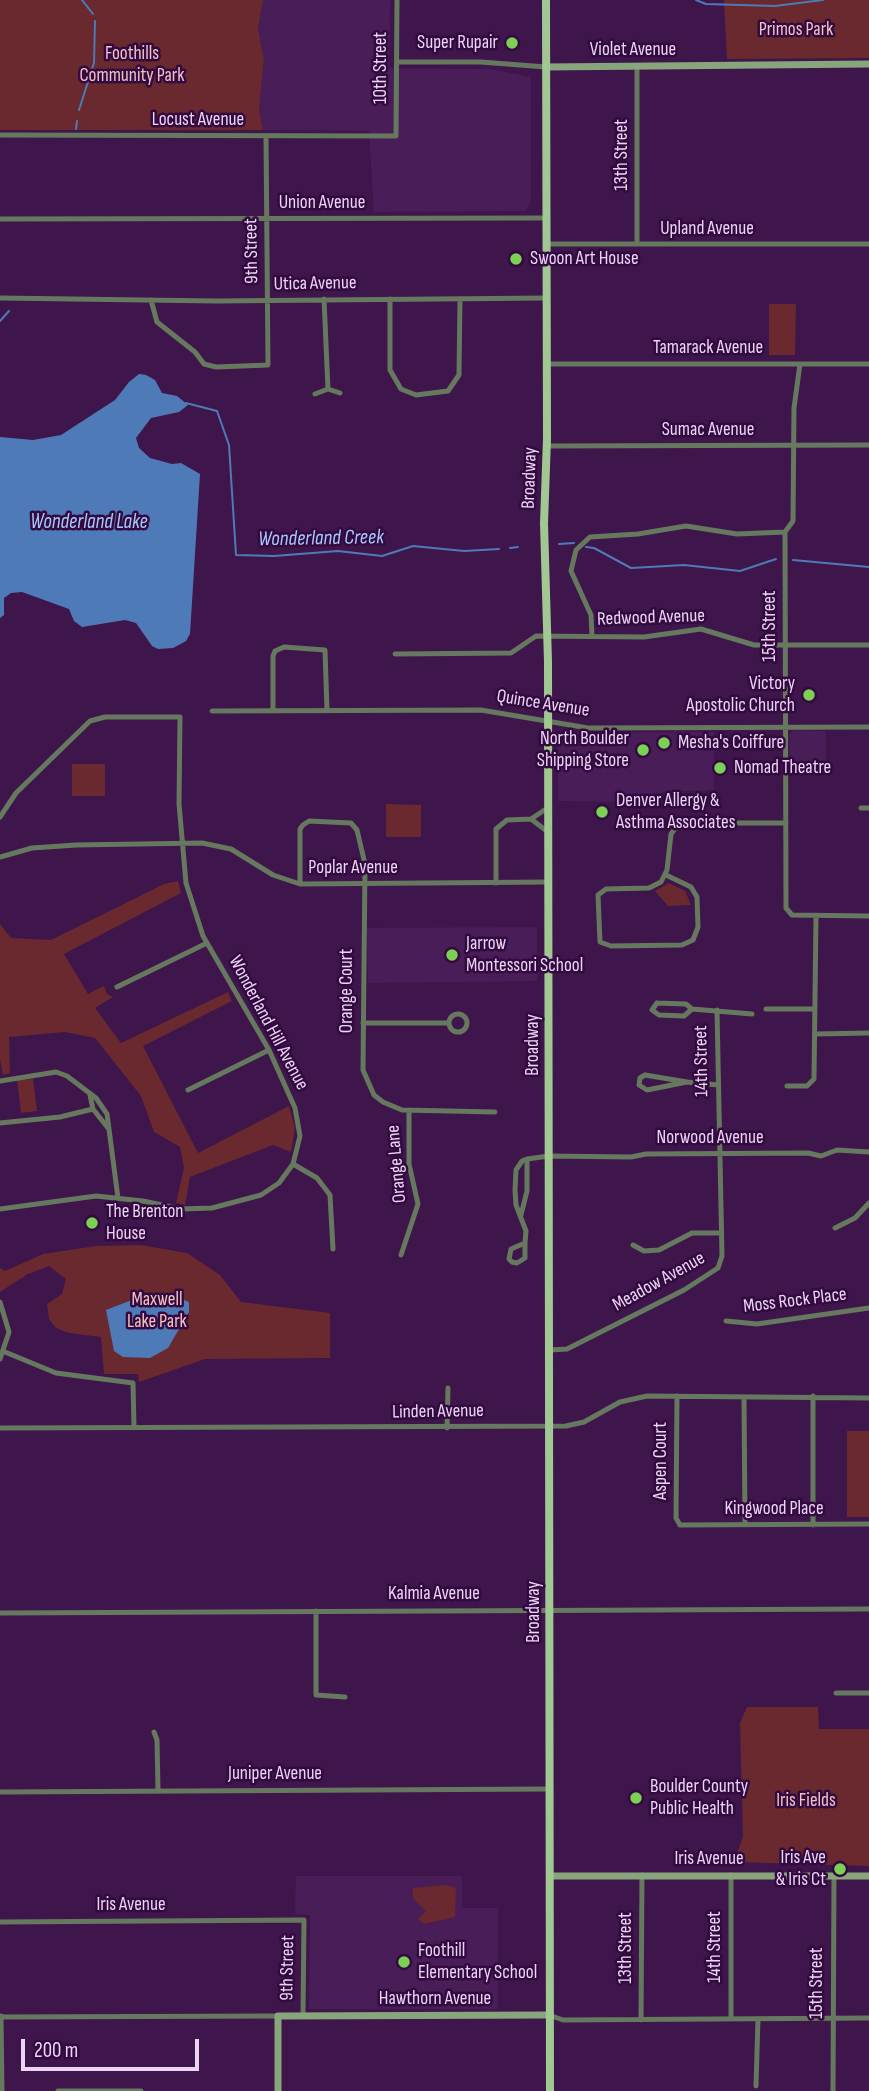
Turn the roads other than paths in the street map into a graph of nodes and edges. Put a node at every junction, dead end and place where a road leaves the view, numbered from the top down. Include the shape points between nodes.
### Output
1 (397, 0) edge
2 (546, 0) edge
3 (397, 62) junction
4 (869, 64) edge
5 (637, 66) junction
6 (546, 67) junction
7 (0, 135) edge
8 (266, 136) junction
9 (396, 136) joint
10 (546, 218) junction
11 (0, 219) edge
12 (267, 219) junction
13 (546, 244) junction
14 (637, 244) junction
15 (869, 244) edge
16 (0, 298) edge
17 (547, 298) junction
18 (324, 299) junction
19 (390, 299) junction
20 (460, 299) junction
21 (151, 300) junction
22 (268, 300) junction
23 (547, 364) junction
24 (800, 364) junction
25 (869, 364) edge
26 (328, 389) junction
27 (340, 393) dead end
28 (315, 394) dead end
29 (794, 445) junction
30 (869, 445) edge
31 (547, 446) junction
32 (785, 532) junction
33 (547, 636) junction
34 (593, 636) junction
35 (785, 645) junction
36 (869, 645) edge
37 (394, 654) dead end
38 (212, 711) dead end
39 (273, 711) junction
40 (327, 711) junction
41 (548, 722) junction
42 (787, 726) junction
43 (869, 727) edge
44 (548, 807) junction
45 (861, 808) dead end
46 (869, 808) edge
47 (0, 817) edge
48 (531, 819) junction
49 (786, 822) junction
50 (549, 833) junction
51 (183, 843) junction
52 (0, 857) edge
53 (666, 874) junction
54 (549, 882) junction
55 (496, 883) junction
56 (300, 884) junction
57 (365, 884) junction
58 (816, 916) junction
59 (869, 916) edge
60 (207, 943) junction
61 (117, 987) dead end
62 (692, 1009) junction
63 (766, 1009) dead end
64 (815, 1009) junction
65 (718, 1010) junction
66 (752, 1013) dead end
67 (363, 1023) junction
68 (449, 1023) dead end
69 (869, 1033) edge
70 (815, 1034) junction
71 (269, 1050) junction
72 (0, 1081) edge
73 (688, 1082) junction
74 (718, 1085) junction
75 (787, 1086) dead end
76 (188, 1090) dead end
77 (90, 1095) junction
78 (93, 1109) junction
79 (409, 1110) junction
80 (495, 1112) dead end
81 (0, 1123) edge
82 (109, 1128) junction
83 (869, 1152) edge
84 (720, 1154) junction
85 (549, 1156) junction
86 (527, 1159) junction
87 (293, 1164) junction
88 (118, 1198) junction
89 (869, 1203) edge
90 (0, 1209) edge
91 (521, 1216) junction
92 (835, 1228) dead end
93 (721, 1233) junction
94 (525, 1243) dead end
95 (633, 1245) dead end
96 (333, 1250) dead end
97 (401, 1255) dead end
98 (0, 1302) edge
99 (869, 1308) edge
100 (726, 1321) dead end
101 (550, 1350) junction
102 (5, 1352) junction
103 (0, 1359) edge
104 (448, 1388) dead end
105 (677, 1396) junction
106 (744, 1396) junction
107 (813, 1396) junction
108 (869, 1398) edge
109 (549, 1426) junction
110 (0, 1428) edge
111 (134, 1428) junction
112 (447, 1428) junction
113 (814, 1524) junction
114 (869, 1524) edge
115 (680, 1525) joint
116 (745, 1525) junction
117 (550, 1608) junction
118 (869, 1609) edge
119 (316, 1611) junction
120 (0, 1613) edge
121 (835, 1693) dead end
122 (869, 1693) edge
123 (345, 1697) dead end
124 (154, 1732) dead end
125 (550, 1789) junction
126 (158, 1790) junction
127 (0, 1792) edge
128 (642, 1875) junction
129 (731, 1875) junction
130 (550, 1876) junction
131 (834, 1876) junction
132 (869, 1876) edge
133 (304, 1920) joint
134 (0, 1922) edge
135 (303, 2015) junction
136 (549, 2015) junction
137 (278, 2016) junction
138 (0, 2017) edge
139 (833, 2018) junction
140 (869, 2018) edge
141 (731, 2019) junction
142 (758, 2019) junction
143 (641, 2020) junction
144 (756, 2086) dead end
145 (2, 2091) edge
146 (58, 2091) edge
147 (141, 2091) edge
148 (278, 2091) edge
149 (550, 2091) edge
150 (833, 2091) edge

1 - 3 street, 10th Street
2 - 6 main road, Broadway
3 - 6 street, Violet Avenue
3 - 9 street, 10th Street
4 - 5 street, Violet Avenue
5 - 6 street, Violet Avenue
5 - 14 street, 13th Street
6 - 10 main road, Broadway
7 - 8 street, Locust Avenue
8 - 9 street, Locust Avenue
8 - 12 street, 9th Street
10 - 12 street, Union Avenue
10 - 13 main road, Broadway
11 - 12 street, Union Avenue
12 - 22 street, 9th Street
13 - 14 street, Upland Avenue
13 - 17 main road, Broadway
14 - 15 street, Upland Avenue
16 - 21 street, Utica Avenue
17 - 20 street, Utica Avenue
17 - 23 main road, Broadway
18 - 19 street, Utica Avenue
18 - 22 street, Utica Avenue
18 - 26 street
19 - 20 street, Utica Avenue
19 - 20 street via 390,370 401,389 416,395 448,390 459,376
21 - 22 street, Utica Avenue
21 - 22 street, 9th Street via 158,322 204,364 216,367 268,365
23 - 24 street, Tamarack Avenue
23 - 31 main road, Broadway
24 - 25 street, Tamarack Avenue
24 - 29 street, 15th Street
26 - 27 street
26 - 28 street
29 - 30 street, Sumac Avenue
29 - 31 street, Sumac Avenue
29 - 32 street, 15th Street via 793,521
31 - 33 main road, Broadway
32 - 34 street via 737,534 686,526 590,537 576,550 571,571 591,615
32 - 35 street, 15th Street
33 - 34 street, Redwood Avenue
33 - 37 street, Redwood Avenue via 530,639 511,653
33 - 41 main road, Broadway
34 - 35 street, Redwood Avenue via 655,636 701,629 754,645
35 - 36 street, Redwood Avenue
35 - 42 street, 15th Street
38 - 39 street, Quince Avenue
39 - 40 street, Quince Avenue
39 - 40 street via 272,656 284,647 325,650
40 - 41 street, Quince Avenue via 481,710
41 - 42 street, Quince Avenue via 588,728
41 - 44 main road, Broadway
42 - 43 street, Quince Avenue
42 - 49 street, 15th Street
44 - 48 street
44 - 50 main road, Broadway
45 - 46 street
47 - 51 street, Wonderland Hill Avenue via 16,793 90,721 180,717
48 - 50 street
48 - 55 street via 507,820 496,829
49 - 53 street via 677,826 669,839
49 - 58 street, 15th Street via 786,908 792,915
50 - 54 main road, Broadway
51 - 52 street, Poplar Avenue via 32,848
51 - 56 street, Poplar Avenue via 219,845 273,875
51 - 60 street, Wonderland Hill Avenue via 186,884
53 - 53 street via 695,892 698,927 694,938 682,945 606,945 598,937 597,899 602,891 649,888
54 - 55 street, Poplar Avenue
54 - 85 main road, Broadway
55 - 57 street, Poplar Avenue
56 - 57 street, Poplar Avenue
56 - 57 street, Orange Court via 300,829 309,821 351,823 357,830
57 - 67 street, Orange Court
58 - 59 street
58 - 64 street
60 - 61 street
60 - 71 street, Wonderland Hill Avenue
62 - 62 street via 684,1016 659,1015 652,1010 662,1002 686,1004
62 - 65 street
63 - 64 street
64 - 70 street
65 - 66 street
65 - 74 street, 14th Street
67 - 68 street
67 - 79 street, Orange Court via 363,1070 374,1095 393,1107
69 - 70 street
70 - 75 street via 812,1083
71 - 76 street
71 - 87 street, Wonderland Hill Avenue via 299,1124
72 - 77 street via 57,1072
73 - 73 street via 647,1090 639,1085 645,1075
73 - 74 street
74 - 84 street, 14th Street
77 - 78 street
77 - 82 street via 105,1110
78 - 81 street
78 - 82 street
79 - 80 street
79 - 97 street, Orange Lane via 409,1164 418,1204
82 - 88 street
83 - 84 street, Norwood Avenue
84 - 85 street, Norwood Avenue
84 - 93 street, Meadow Avenue
85 - 86 street, Norwood Avenue
85 - 101 main road, Broadway
86 - 91 street
86 - 91 street via 516,1170 516,1205
87 - 88 street via 270,1190 212,1209 181,1209
87 - 96 street via 317,1178 330,1195
88 - 90 street via 77,1197
89 - 92 street via 855,1218
91 - 94 street
93 - 95 street via 692,1233 659,1250 644,1251
93 - 101 street, Meadow Avenue via 721,1263 714,1273 567,1349
98 - 102 street via 8,1322
99 - 100 street, Moss Rock Place via 757,1324
101 - 109 main road, Broadway
102 - 103 street
102 - 111 street via 67,1375 133,1383
104 - 112 street
105 - 106 street, Linden Avenue
105 - 109 street, Linden Avenue via 628,1399 578,1424
105 - 115 street, Aspen Court
106 - 107 street, Linden Avenue
106 - 116 street
107 - 108 street, Linden Avenue
107 - 113 street
109 - 112 street, Linden Avenue
109 - 117 main road, Broadway
110 - 111 street, Linden Avenue
111 - 112 street, Linden Avenue
113 - 114 street, Kingwood Place
113 - 116 street, Kingwood Place
115 - 116 street, Kingwood Place
117 - 118 street, Kalmia Avenue
117 - 119 street, Kalmia Avenue
117 - 125 main road, Broadway
119 - 120 street, Kalmia Avenue
119 - 123 street via 316,1695
121 - 122 street
124 - 126 street
125 - 126 street, Juniper Avenue
125 - 130 main road, Broadway
126 - 127 street, Juniper Avenue
128 - 129 street, Iris Avenue
128 - 130 street, Iris Avenue
128 - 143 street, 13th Street
129 - 131 street, Iris Avenue
129 - 141 street, 14th Street
130 - 136 main road, Broadway
131 - 132 street, Iris Avenue
131 - 139 street, 15th Street
133 - 134 street, Iris Avenue
133 - 135 street, 9th Street
135 - 136 street, Hawthorn Avenue
135 - 137 street, Hawthorn Avenue
136 - 143 street, Hawthorn Avenue via 563,2021
136 - 149 main road, Broadway
137 - 138 street, Hawthorn Avenue
137 - 148 street, 9th Street
138 - 145 street
139 - 140 street, Hawthorn Avenue
139 - 142 street, Hawthorn Avenue
139 - 150 street, 15th Street
141 - 142 street, Hawthorn Avenue
141 - 143 street, Hawthorn Avenue
142 - 144 street
146 - 147 street

